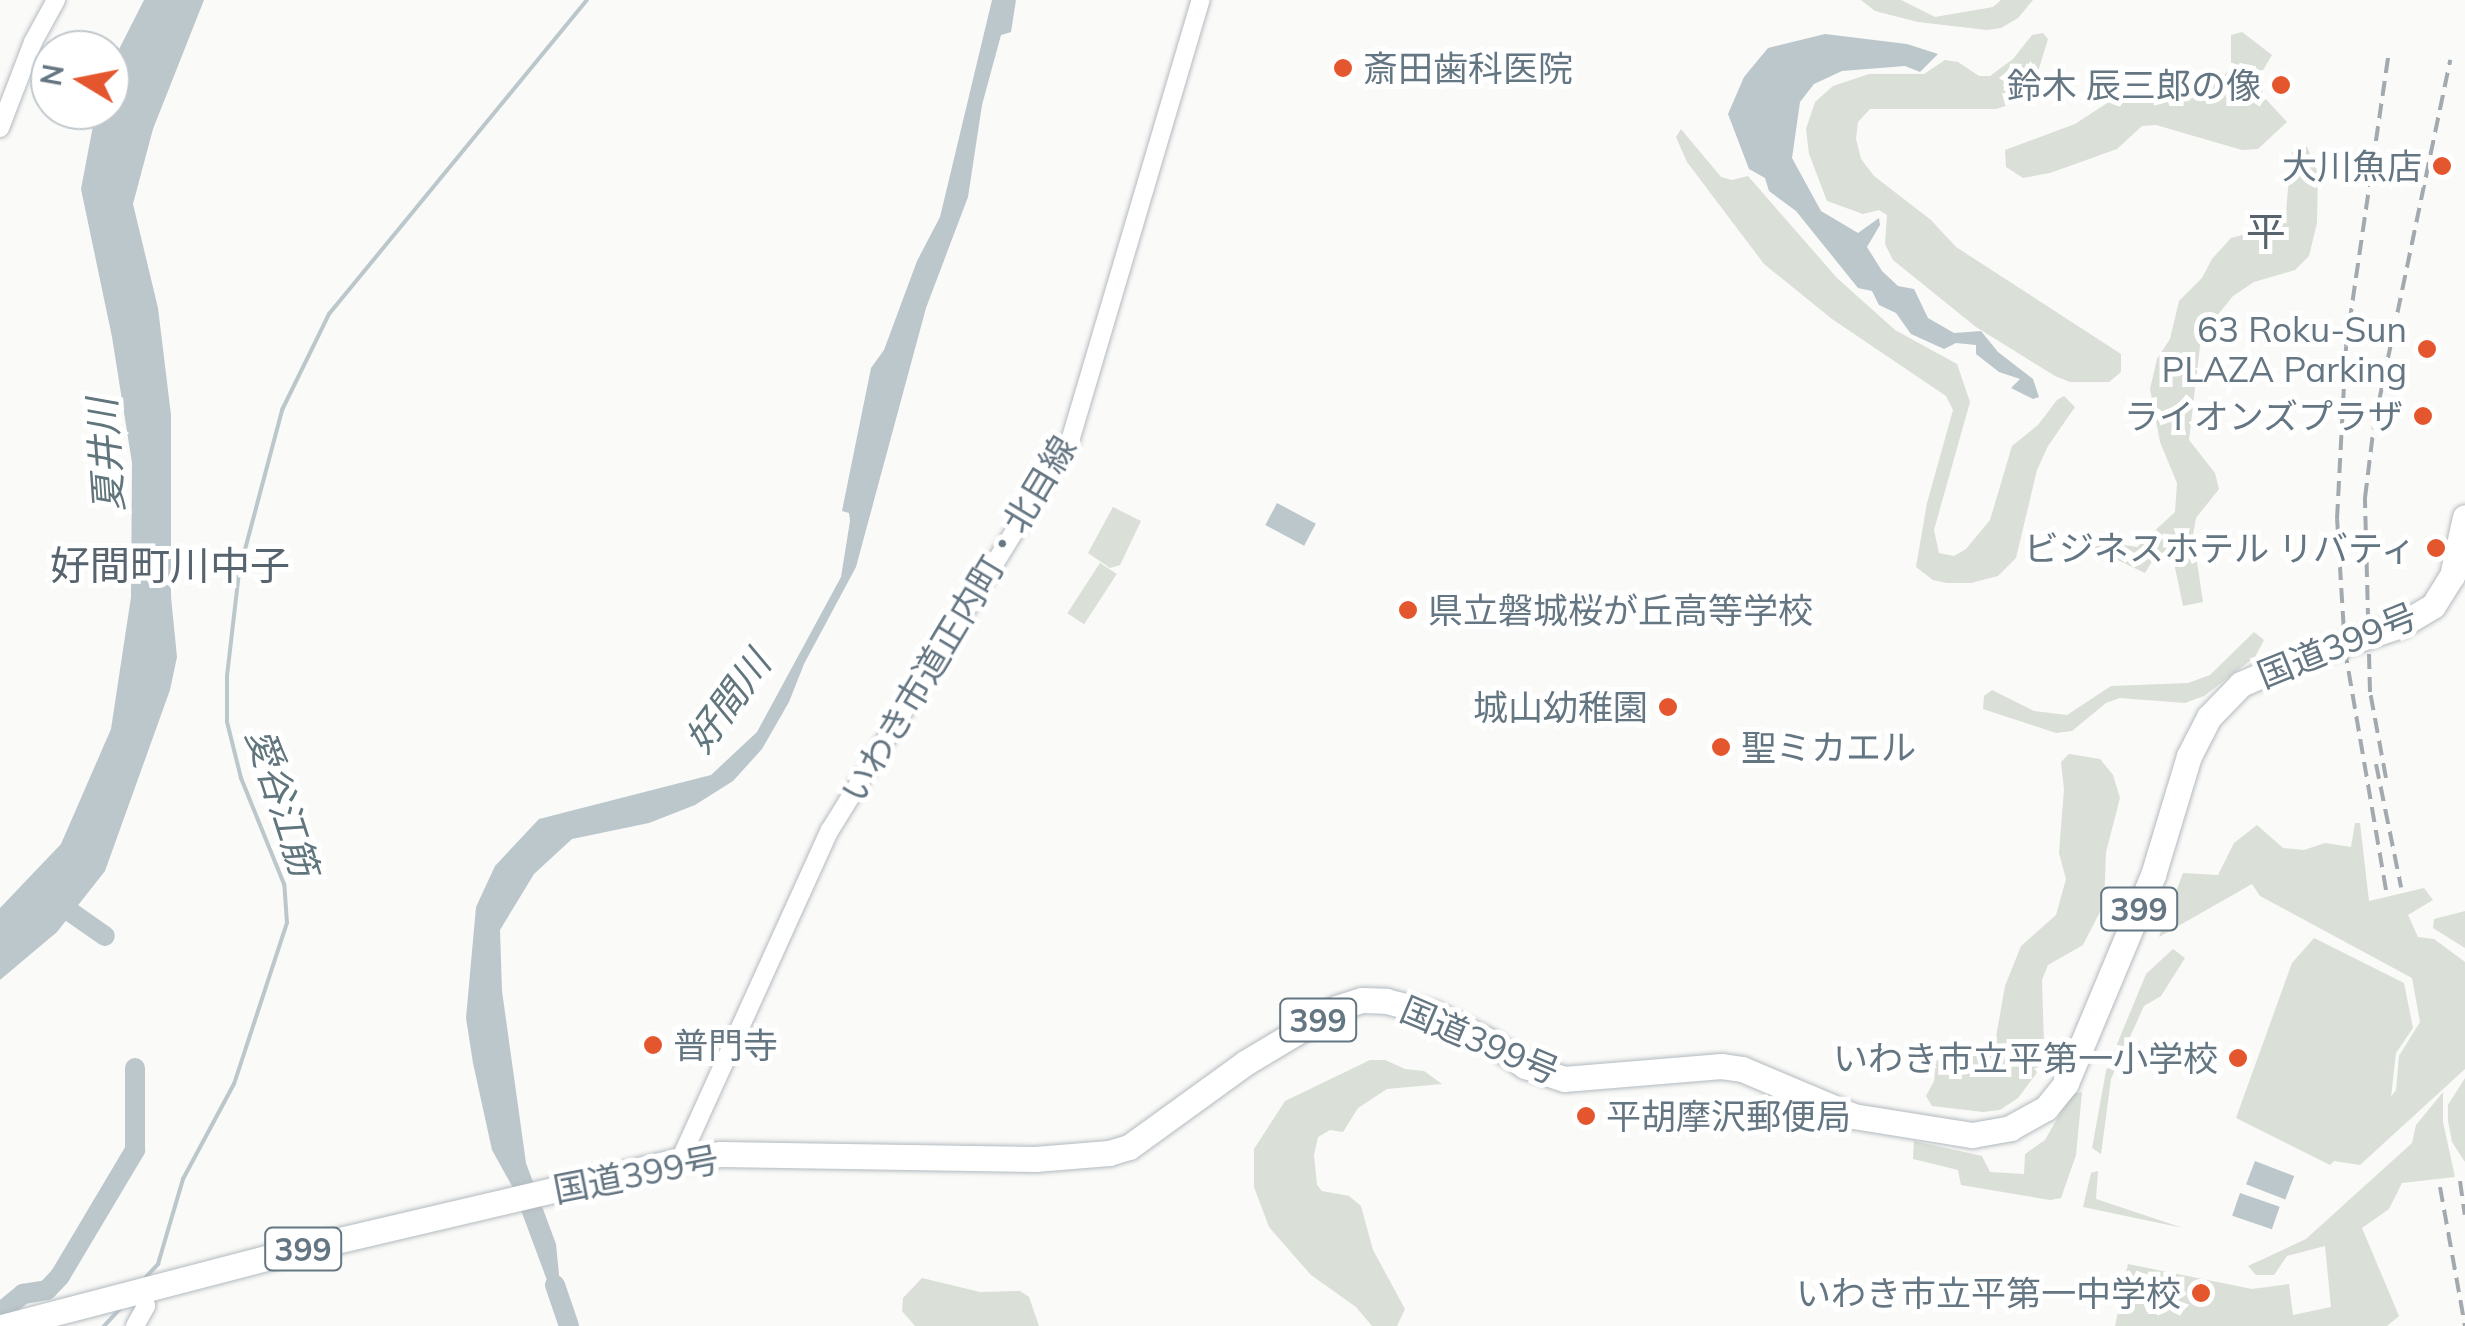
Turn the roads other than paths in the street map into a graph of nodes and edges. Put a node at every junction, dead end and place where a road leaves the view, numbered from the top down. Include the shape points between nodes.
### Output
1 (56, 0) edge
2 (1201, 0) edge
3 (0, 128) edge
4 (2465, 517) edge
5 (680, 1160) junction
6 (131, 1292) junction
7 (5, 1326) edge
8 (136, 1326) edge

1 - 3 street
2 - 5 street, いわき市道正内町・北目線 via 1070,441 830,830
4 - 5 highway, 国道399号 / 399, bridge via 2452,576 2433,606 2241,684 2209,717 2189,756 2142,904 2066,1083 2046,1108 2010,1128 1972,1135 1853,1116 1721,1066 1564,1080 1525,1066 1433,1013 1362,1000 1244,1063 1128,1146 1108,1153 1035,1159 720,1154
5 - 6 highway, 国道399号 / 399
6 - 7 highway, 国道399号 / 399
6 - 8 street via 146,1306

